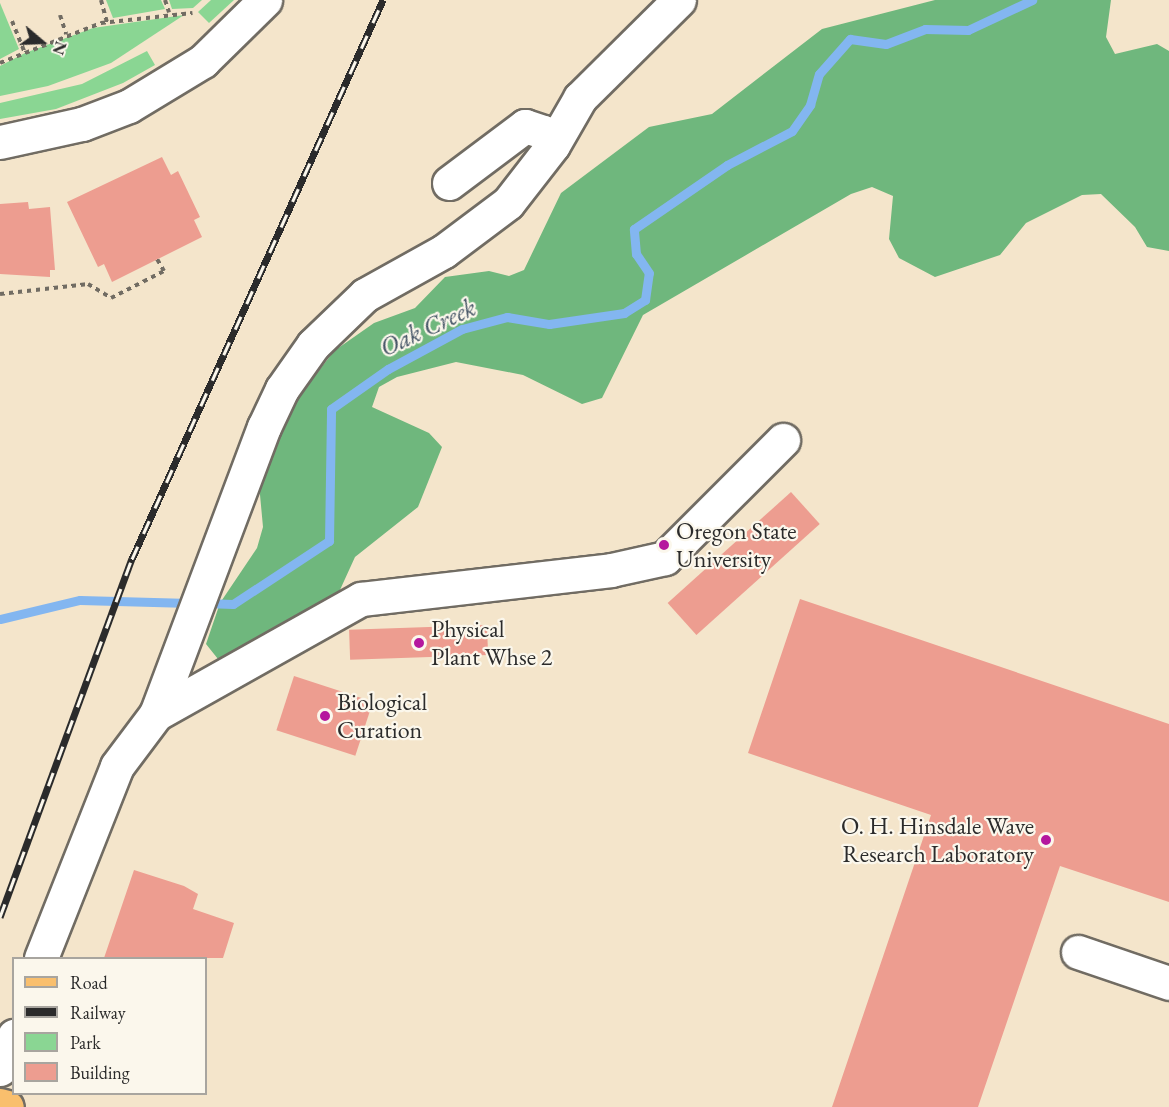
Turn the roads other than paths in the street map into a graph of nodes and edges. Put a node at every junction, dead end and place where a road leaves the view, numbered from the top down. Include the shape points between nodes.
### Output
1 (265, 0) edge
2 (679, 0) edge
3 (0, 142) edge
4 (553, 145) junction
5 (449, 183) dead end
6 (783, 440) dead end
7 (156, 714) junction
8 (1078, 952) dead end
9 (41, 957) edge
10 (1169, 982) edge
11 (12, 1041) edge
12 (0, 1069) edge
13 (0, 1105) edge
14 (7, 1107) edge

1 - 3 street via 202,61 129,106 82,124
2 - 4 street via 580,98
4 - 5 street via 543,132 525,126
4 - 7 street via 508,203 444,251 364,295 313,345 268,418
6 - 7 street via 665,558 611,570 361,599
7 - 9 street via 117,766
8 - 10 street
11 - 12 street
13 - 14 main road

